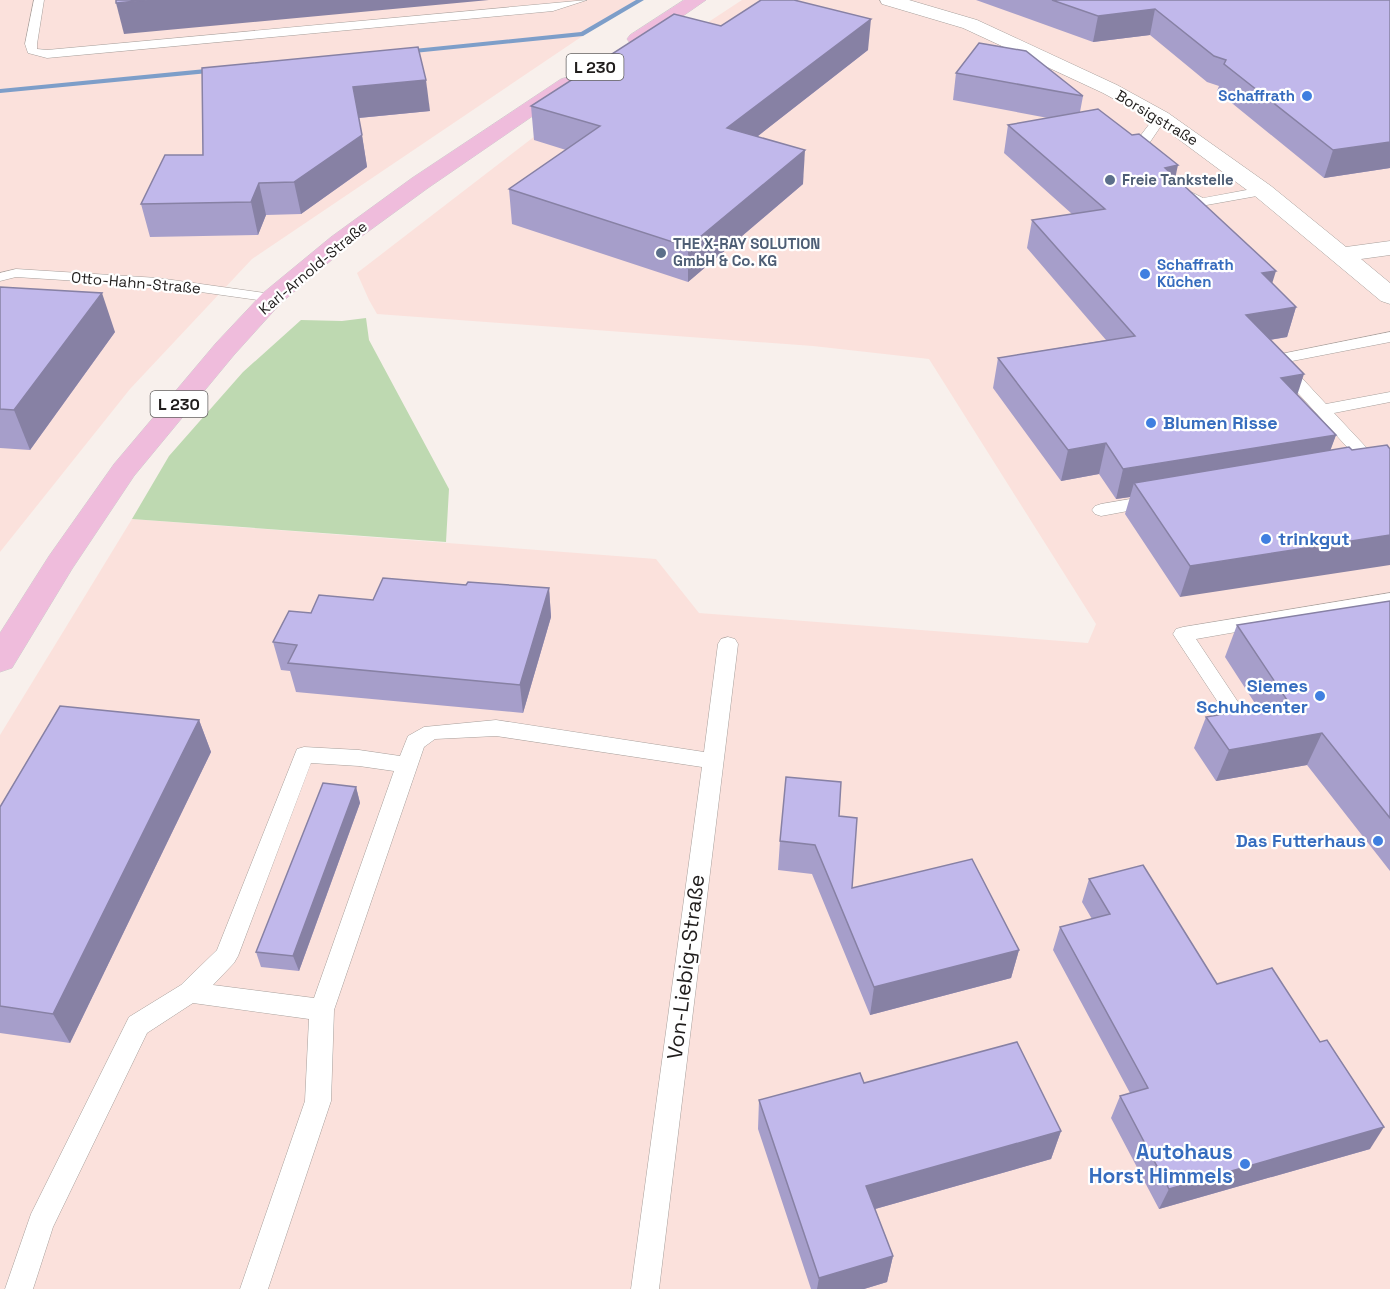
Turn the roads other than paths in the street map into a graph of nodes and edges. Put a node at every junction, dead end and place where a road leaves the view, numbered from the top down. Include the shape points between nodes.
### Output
1 (39, 0) edge
2 (582, 0) edge
3 (697, 0) edge
4 (889, 0) edge
5 (618, 52) edge
6 (581, 75) edge
7 (1161, 117) junction
8 (1143, 142) junction
9 (1157, 153) edge
10 (1141, 156) edge
11 (1203, 191) dead end
12 (1263, 191) junction
13 (1187, 194) edge
14 (1218, 199) junction
15 (1390, 248) edge
16 (1341, 255) junction
17 (0, 277) edge
18 (1390, 296) edge
19 (272, 298) junction
20 (1390, 337) edge
21 (1390, 397) edge
22 (1322, 410) junction
23 (1382, 464) edge
24 (1351, 469) edge
25 (1169, 499) edge
26 (1101, 510) dead end
27 (1390, 599) edge
28 (728, 644) dead end
29 (0, 660) edge
30 (1240, 720) edge
31 (713, 761) junction
32 (408, 765) junction
33 (190, 992) junction
34 (322, 1010) junction
35 (19, 1289) edge
36 (254, 1289) edge
37 (645, 1289) edge

1 - 2 lane via 32,51 47,54 553,8
3 - 5 main road, L 230
4 - 7 street, Borsigstraße via 970,24
6 - 19 main road, Karl-Arnold-Straße / L 230 via 420,183 339,242
7 - 8 lane
7 - 12 street, Borsigstraße
8 - 9 lane
8 - 10 lane via 1132,148
11 - 14 lane
12 - 14 lane
12 - 16 street, Borsigstraße
13 - 14 lane via 1201,202
15 - 16 street
16 - 18 street, Borsigstraße
17 - 19 lane, Otto-Hahn-Straße via 16,273 158,282
19 - 29 main road, Karl-Arnold-Straße / L 230 via 124,470
20 - 22 lane via 1276,360
21 - 22 lane
22 - 23 lane
23 - 24 lane
25 - 26 lane
27 - 30 lane via 1182,634
28 - 31 lane, Von-Liebig-Straße
31 - 32 lane via 496,728 431,732 415,742
31 - 37 lane, Von-Liebig-Straße
32 - 33 lane via 304,755 226,956
32 - 34 lane
33 - 34 lane
33 - 35 lane via 138,1025 41,1223
34 - 36 lane via 318,1101

